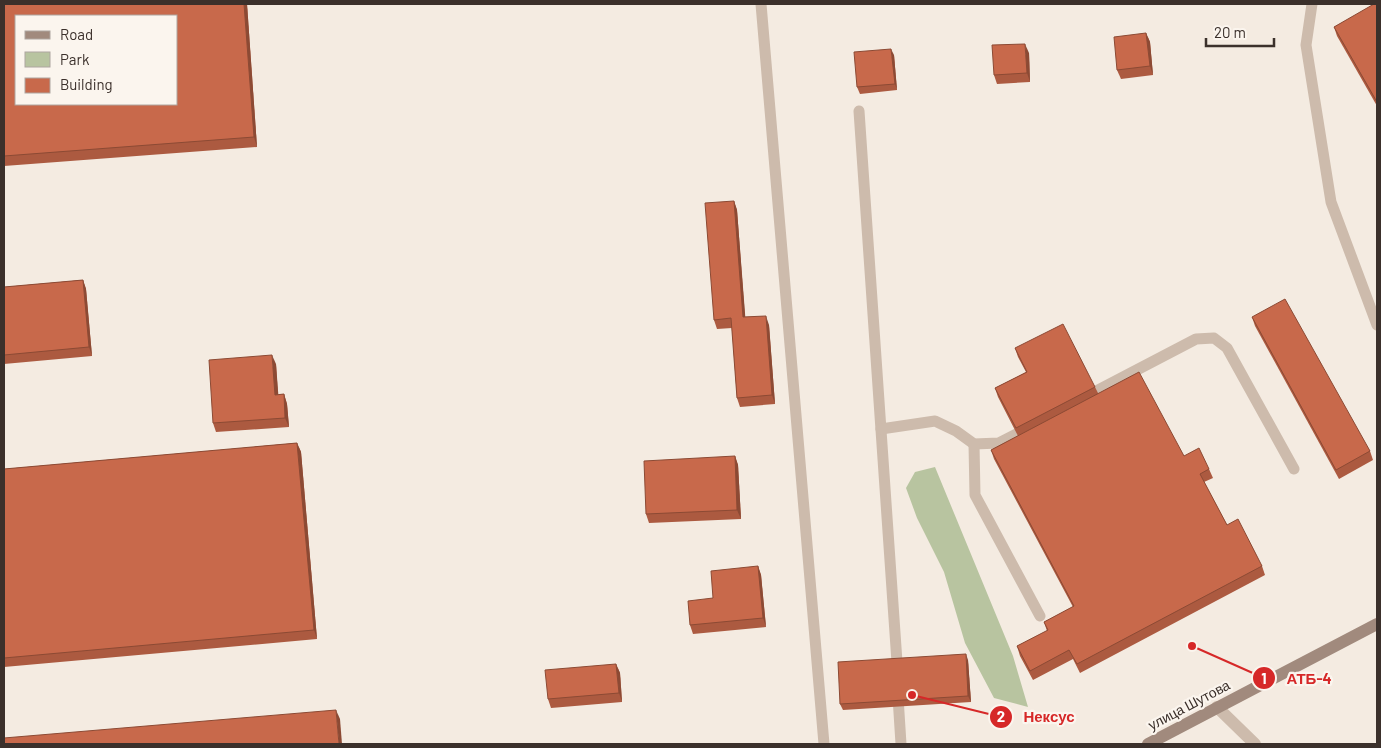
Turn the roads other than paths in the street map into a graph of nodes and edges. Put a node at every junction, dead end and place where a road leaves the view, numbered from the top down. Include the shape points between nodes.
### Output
1 (762, 4) edge
2 (1312, 4) edge
3 (859, 111) dead end
4 (1377, 325) edge
5 (1076, 402) edge
6 (1041, 420) edge
7 (881, 429) junction
8 (974, 444) junction
9 (1294, 470) dead end
10 (1040, 616) dead end
11 (1377, 624) edge
12 (897, 662) edge
13 (898, 697) edge
14 (1217, 707) junction
15 (824, 744) edge
16 (901, 744) edge
17 (1148, 744) edge
18 (1255, 744) edge

1 - 15 lane
2 - 4 lane via 1306,45 1331,202
3 - 7 lane
5 - 9 lane via 1196,338 1214,338 1227,348
6 - 8 lane via 998,443
7 - 8 lane via 935,422
7 - 12 lane
8 - 10 lane via 976,495
11 - 14 street, улица Шутова
13 - 16 lane
14 - 17 street, улица Шутова
14 - 18 street

